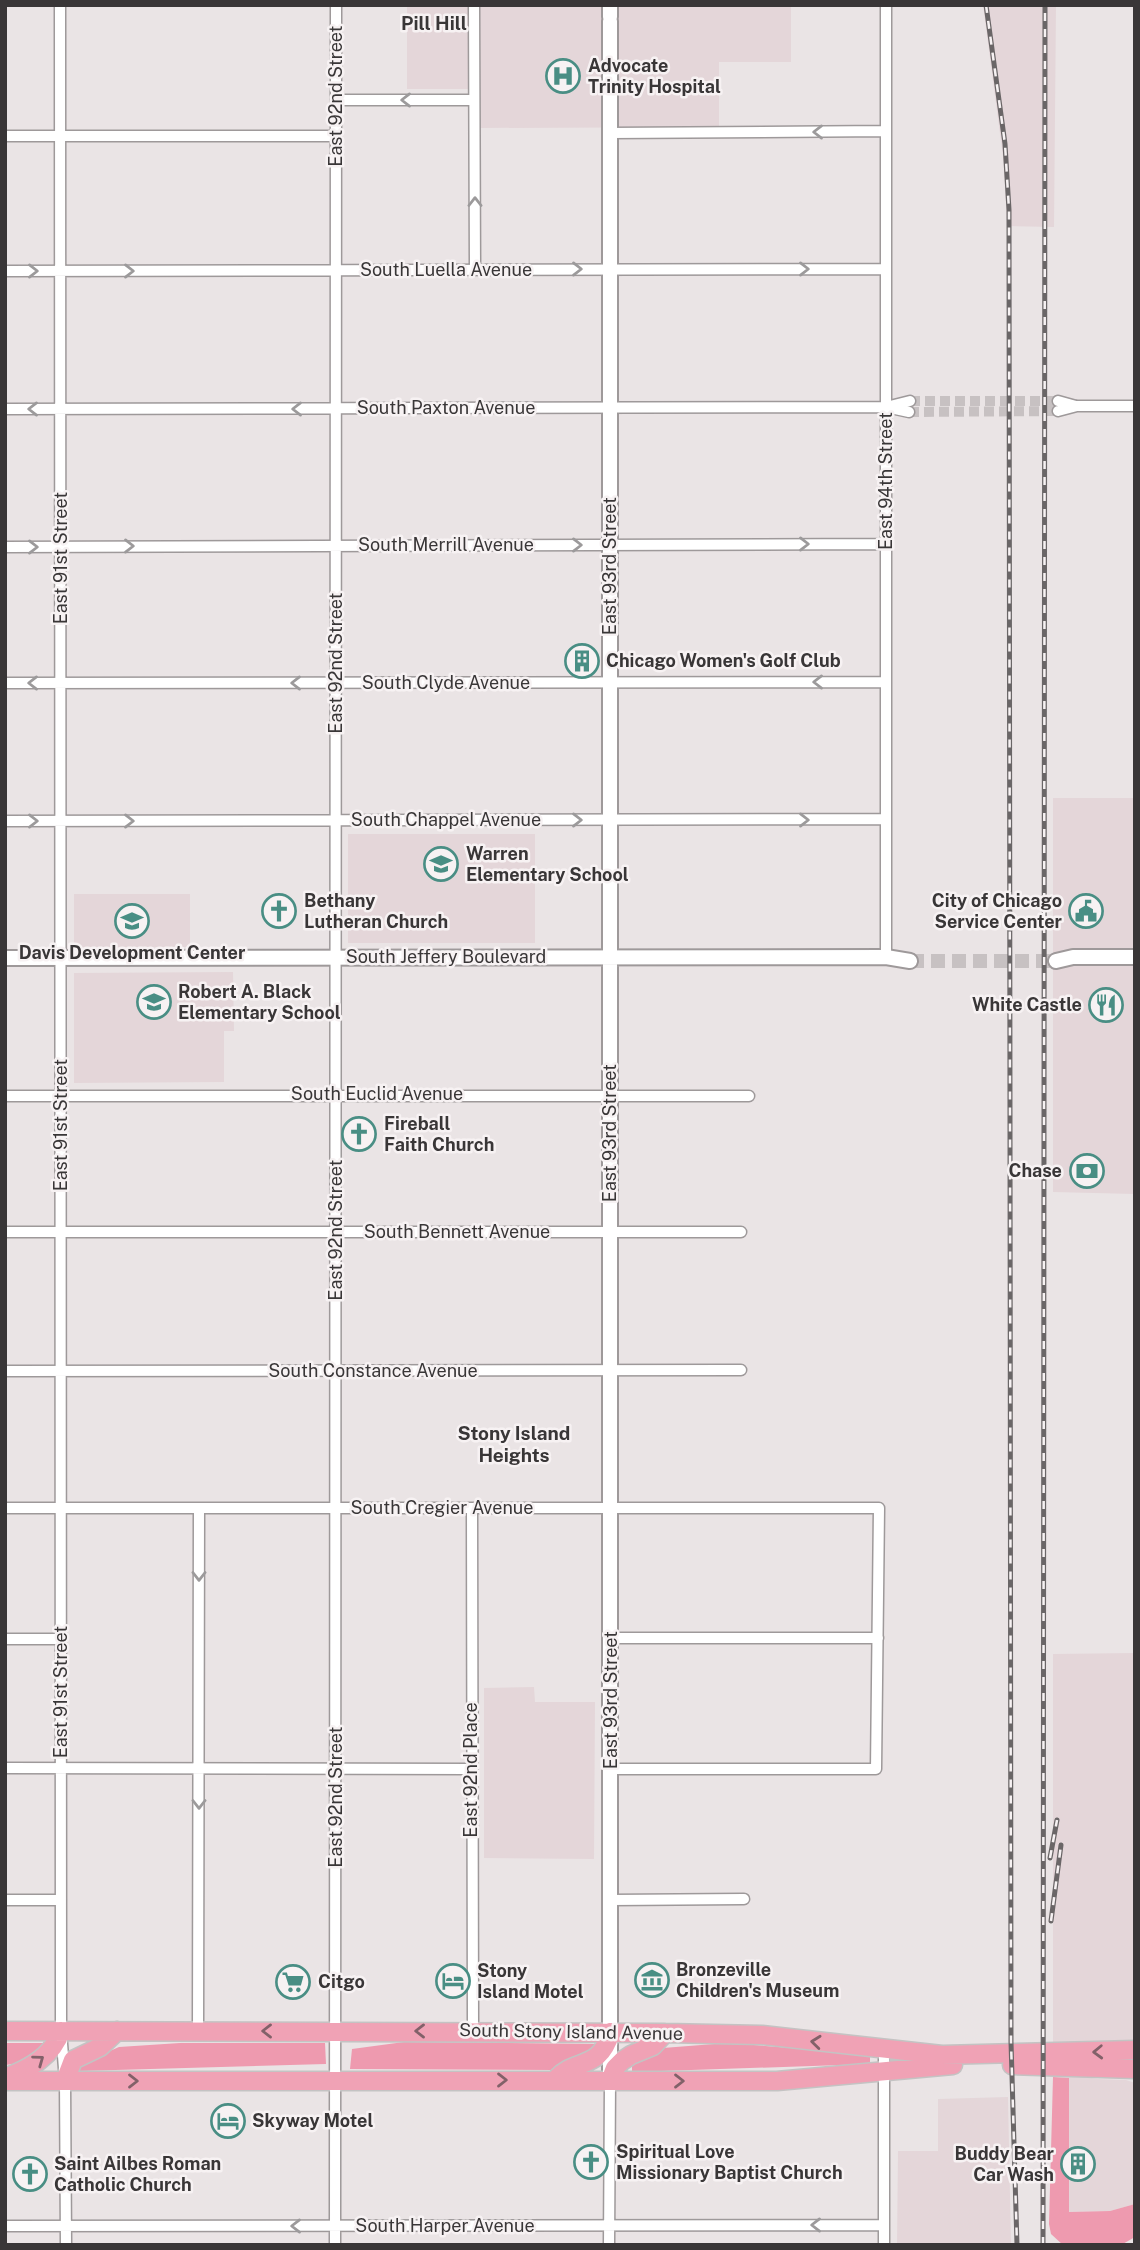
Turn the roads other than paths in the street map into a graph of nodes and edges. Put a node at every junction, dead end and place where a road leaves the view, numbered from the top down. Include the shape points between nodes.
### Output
1 (60, 5) edge
2 (336, 5) edge
3 (474, 5) edge
4 (886, 5) edge
5 (610, 14) edge
6 (336, 100) junction
7 (474, 100) junction
8 (886, 131) junction
9 (610, 133) junction
10 (5, 135) edge
11 (60, 135) junction
12 (336, 136) junction
13 (886, 269) junction
14 (336, 270) junction
15 (475, 270) junction
16 (610, 270) junction
17 (5, 271) edge
18 (60, 271) junction
19 (1058, 406) tunnel mouth
20 (1135, 406) edge
21 (886, 407) junction
22 (910, 407) tunnel mouth
23 (336, 408) junction
24 (610, 408) junction
25 (5, 409) edge
26 (60, 409) junction
27 (886, 544) junction
28 (610, 545) junction
29 (336, 546) junction
30 (5, 547) edge
31 (61, 547) junction
32 (610, 682) junction
33 (886, 682) junction
34 (5, 683) edge
35 (61, 683) junction
36 (336, 683) junction
37 (610, 820) junction
38 (886, 820) junction
39 (5, 821) edge
40 (61, 821) junction
41 (336, 821) junction
42 (336, 957) junction
43 (610, 957) junction
44 (886, 957) junction
45 (910, 957) tunnel mouth
46 (1056, 957) tunnel mouth
47 (1135, 957) edge
48 (5, 958) edge
49 (61, 958) junction
50 (336, 1094) junction
51 (610, 1095) junction
52 (5, 1096) edge
53 (61, 1096) junction
54 (749, 1096) dead end
55 (336, 1232) junction
56 (610, 1232) junction
57 (741, 1232) dead end
58 (5, 1233) edge
59 (61, 1233) junction
60 (741, 1370) dead end
61 (5, 1371) edge
62 (61, 1371) junction
63 (336, 1371) junction
64 (611, 1371) junction
65 (5, 1508) edge
66 (61, 1508) junction
67 (200, 1508) junction
68 (336, 1508) junction
69 (472, 1508) junction
70 (611, 1508) junction
71 (878, 1638) junction
72 (5, 1639) edge
73 (61, 1639) junction
74 (611, 1639) junction
75 (5, 1768) edge
76 (61, 1768) junction
77 (199, 1768) junction
78 (335, 1769) junction
79 (471, 1769) junction
80 (611, 1769) junction
81 (744, 1899) dead end
82 (5, 1900) edge
83 (61, 1900) junction
84 (611, 1900) junction
85 (5, 2031) edge
86 (61, 2031) junction
87 (117, 2031) junction
88 (198, 2031) junction
89 (336, 2031) junction
90 (472, 2031) junction
91 (611, 2032) junction
92 (665, 2033) junction
93 (884, 2049) junction
94 (1135, 2050) edge
95 (1135, 2069) edge
96 (884, 2073) junction
97 (5, 2080) edge
98 (555, 2080) junction
99 (65, 2081) junction
100 (336, 2081) junction
101 (610, 2081) junction
102 (884, 2225) junction
103 (5, 2226) edge
104 (66, 2226) junction
105 (335, 2226) junction
106 (609, 2227) junction
107 (66, 2245) edge
108 (335, 2245) edge
109 (609, 2245) edge
110 (884, 2245) edge

1 - 11 street, East 91st Street
2 - 6 street, East 92nd Street
3 - 7 street
4 - 8 street, East 94th Street
5 - 9 street, East 93rd Street
7 -> 6 street
6 - 12 street, East 92nd Street
15 -> 7 street
8 -> 9 street
8 - 13 street, East 94th Street
9 - 16 street, East 93rd Street
10 - 11 street
11 - 12 street
11 - 18 street, East 91st Street
12 - 14 street, East 92nd Street
16 -> 13 street, South Luella Avenue
13 - 21 street, East 94th Street
14 - 15 street, South Luella Avenue
18 -> 14 street, South Luella Avenue
14 - 23 street, East 92nd Street
15 -> 16 street, South Luella Avenue
16 - 24 street, East 93rd Street
17 -> 18 street, South Luella Avenue
18 - 26 street, East 91st Street
19 - 20 street
21 - 22 street, South Paxton Avenue
21 - 24 street, South Paxton Avenue
21 - 27 street, East 94th Street
23 - 24 street, South Paxton Avenue
23 -> 26 street, South Paxton Avenue
23 - 29 street, East 92nd Street
24 - 28 street, East 93rd Street
26 -> 25 street, South Paxton Avenue
26 - 31 street, East 91st Street
28 -> 27 street, South Merrill Avenue
27 - 33 street, East 94th Street
29 -> 28 street, South Merrill Avenue
28 - 32 street, East 93rd Street
31 -> 29 street, South Merrill Avenue
29 - 36 street, East 92nd Street
30 -> 31 street, South Merrill Avenue
31 - 35 street, East 91st Street
33 -> 32 street, South Clyde Avenue
32 - 36 street, South Clyde Avenue
32 - 37 street, East 93rd Street
33 - 38 street, East 94th Street
35 -> 34 street, South Clyde Avenue
36 -> 35 street, South Clyde Avenue
35 - 40 street, East 91st Street
36 - 41 street, East 92nd Street
37 -> 38 street, South Chappel Avenue
41 -> 37 street, South Chappel Avenue
37 - 43 street, East 93rd Street
38 - 44 street, East 94th Street
39 -> 40 street, South Chappel Avenue
40 -> 41 street, South Chappel Avenue
40 - 49 street, East 91st Street
41 - 42 street, East 92nd Street
42 - 43 street, South Jeffery Boulevard
42 - 49 street, South Jeffery Boulevard
42 - 50 street, East 92nd Street
43 - 44 street, South Jeffery Boulevard
43 - 51 street, East 93rd Street
44 - 45 street, South Jeffery Boulevard
46 - 47 street
48 - 49 street, South Jeffery Boulevard
49 - 53 street, East 91st Street
50 - 51 street, South Euclid Avenue
50 - 53 street, South Euclid Avenue
50 - 55 street, East 92nd Street
51 - 54 street, South Euclid Avenue
51 - 56 street, East 93rd Street
52 - 53 street, South Euclid Avenue
53 - 59 street, East 91st Street
55 - 56 street, South Bennett Avenue
55 - 59 street, South Bennett Avenue
55 - 63 street, East 92nd Street
56 - 57 street, South Bennett Avenue
56 - 64 street, East 93rd Street
58 - 59 street, South Bennett Avenue
59 - 62 street, East 91st Street
60 - 64 street, South Constance Avenue
61 - 62 street, South Constance Avenue
62 - 63 street, South Constance Avenue
62 - 66 street, East 91st Street
63 - 64 street, South Constance Avenue
63 - 68 street, East 92nd Street
64 - 70 street, East 93rd Street
65 - 66 street, South Cregier Avenue
66 - 67 street, South Cregier Avenue
66 - 73 street, East 91st Street
67 - 68 street, South Cregier Avenue
67 -> 77 street
68 - 69 street, South Cregier Avenue
68 - 78 street, East 92nd Street
69 - 70 street, South Cregier Avenue
69 - 79 street, East 92nd Place
70 - 71 street, South Cregier Avenue via 879,1508
70 - 74 street, East 93rd Street
71 - 74 street
71 - 80 street via 876,1769
72 - 73 street
73 - 76 street, East 91st Street
74 - 80 street, East 93rd Street
75 - 76 street
76 - 77 street
76 - 83 street, East 91st Street
77 - 78 street
77 -> 88 street
78 - 79 street
78 - 89 street, East 92nd Street
79 - 90 street, East 92nd Place
80 - 84 street, East 93rd Street
81 - 84 street
82 - 83 street
83 - 86 street, East 91st Street
84 - 91 street, East 93rd Street
85 - 86 highway, South Stony Island Avenue
86 - 87 highway, South Stony Island Avenue
97 -> 86 highway via 44,2057
86 - 99 street, East 91st Street
87 - 88 highway, South Stony Island Avenue
87 - 99 highway via 100,2047 73,2060
89 -> 88 highway, South Stony Island Avenue
90 -> 89 highway, South Stony Island Avenue
89 - 100 street, East 92nd Street
90 - 91 highway, South Stony Island Avenue
91 - 92 highway, South Stony Island Avenue
91 - 98 highway via 600,2054
91 - 101 street, East 93rd Street
93 -> 92 highway, South Stony Island Avenue via 762,2035
92 - 101 highway via 653,2046 622,2061
94 -> 93 highway, South Stony Island Avenue via 942,2055
93 - 96 street
95 - 96 highway via 938,2065
101 -> 96 highway via 777,2081
96 - 102 street
97 - 99 highway
100 -> 98 highway
98 - 101 highway
99 -> 100 highway
99 - 104 street, East 91st Street
100 - 105 street, East 92nd Street
101 - 106 street, East 93rd Street
102 -> 106 street, South Harper Avenue
102 - 110 street
103 - 104 street, South Harper Avenue
105 -> 104 street, South Harper Avenue
104 - 107 street, East 91st Street
105 - 106 street, South Harper Avenue
105 - 108 street, East 92nd Street
106 - 109 street, East 93rd Street

